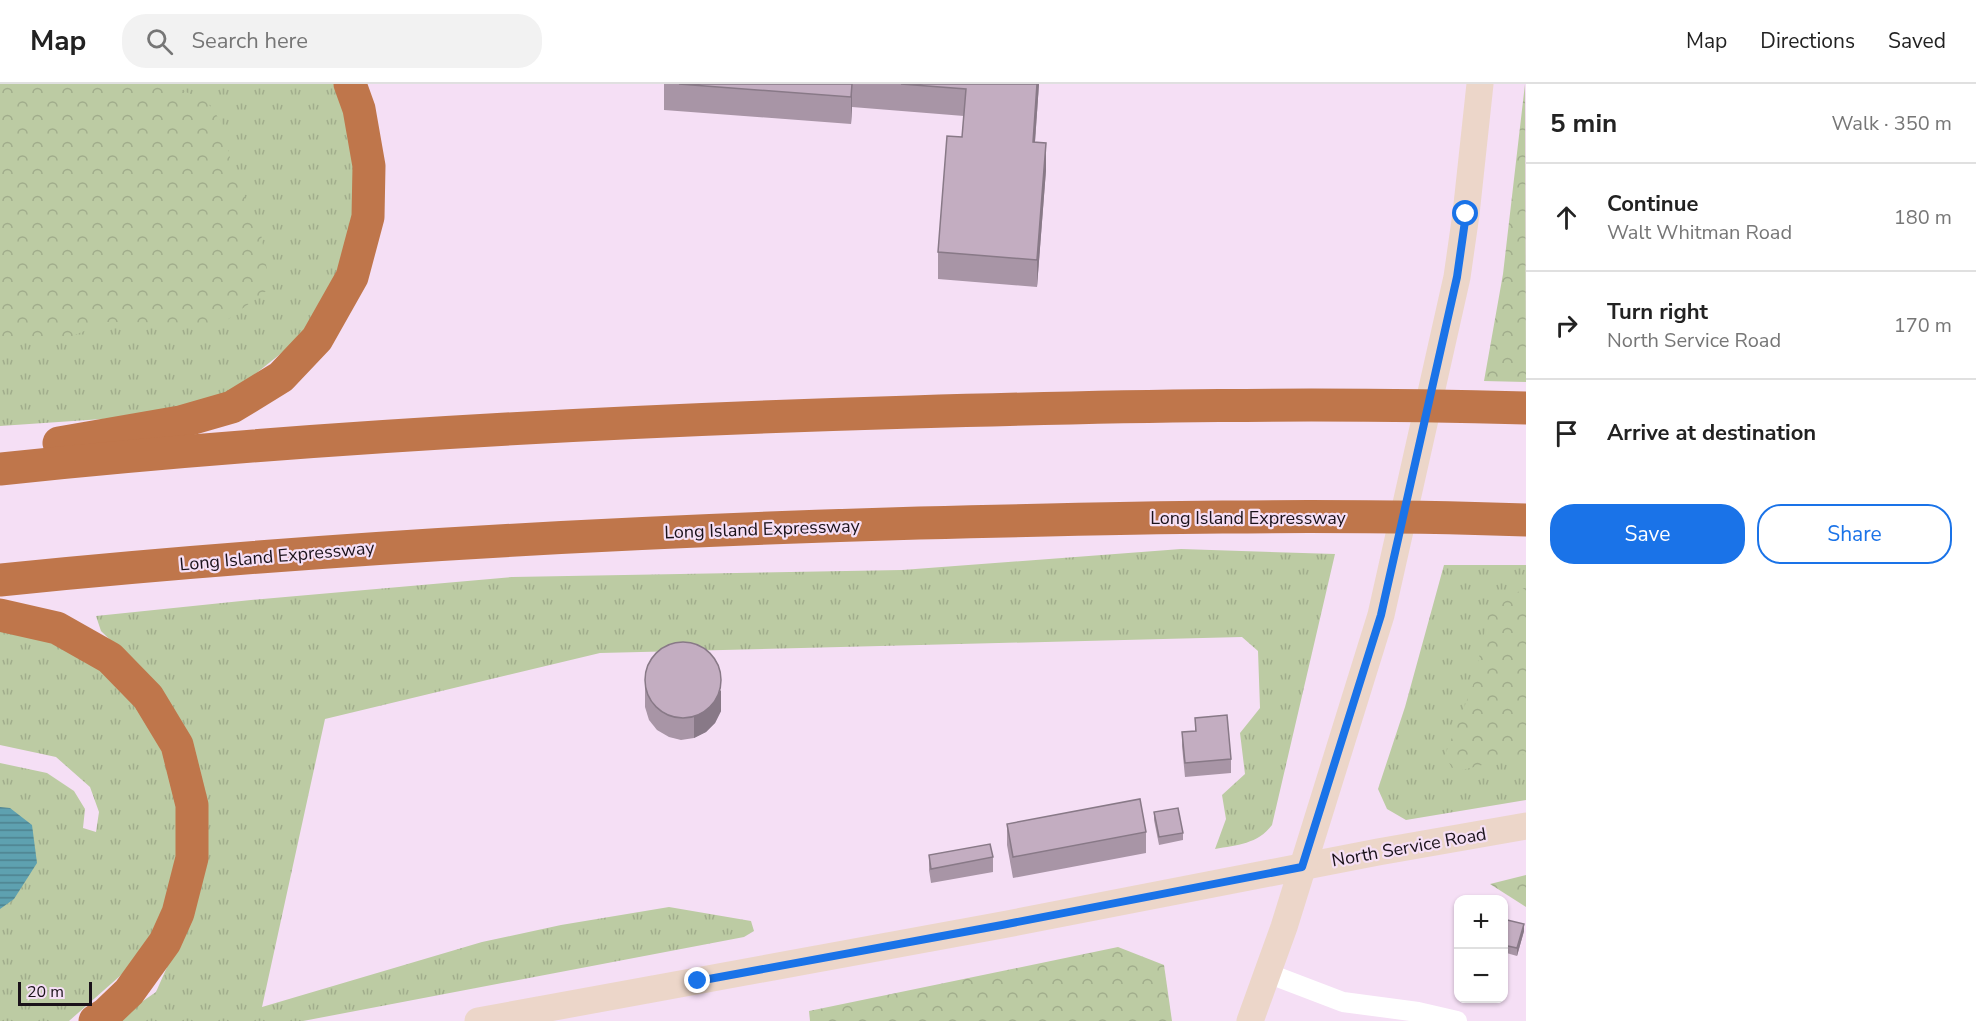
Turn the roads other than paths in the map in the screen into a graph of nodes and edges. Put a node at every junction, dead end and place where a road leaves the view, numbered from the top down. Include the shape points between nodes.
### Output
1 (350, 84) edge
2 (1480, 84) edge
3 (1526, 408) edge
4 (0, 453) edge
5 (0, 469) edge
6 (1526, 520) edge
7 (0, 580) edge
8 (0, 615) edge
9 (1526, 826) edge
10 (1302, 867) junction
11 (1267, 972) junction
12 (95, 1021) edge
13 (478, 1021) edge
14 (1250, 1021) edge
15 (1457, 1021) edge

1 - 4 highway via 359,109 369,166 368,217 352,277 317,339 280,377 232,408 180,422
2 - 10 main road via 1461,245 1440,356 1381,615
3 - 5 highway via 1130,406 767,416 424,433
6 - 7 highway, Long Island Expressway via 1132,517 760,528 431,544
8 - 12 highway via 57,628 110,658 148,697 177,745 192,805 192,858 178,912 165,942 129,992
9 - 10 main road, North Service Road
10 - 11 main road
10 - 13 main road, North Service Road
11 - 14 main road
11 - 15 street via 1343,1002

